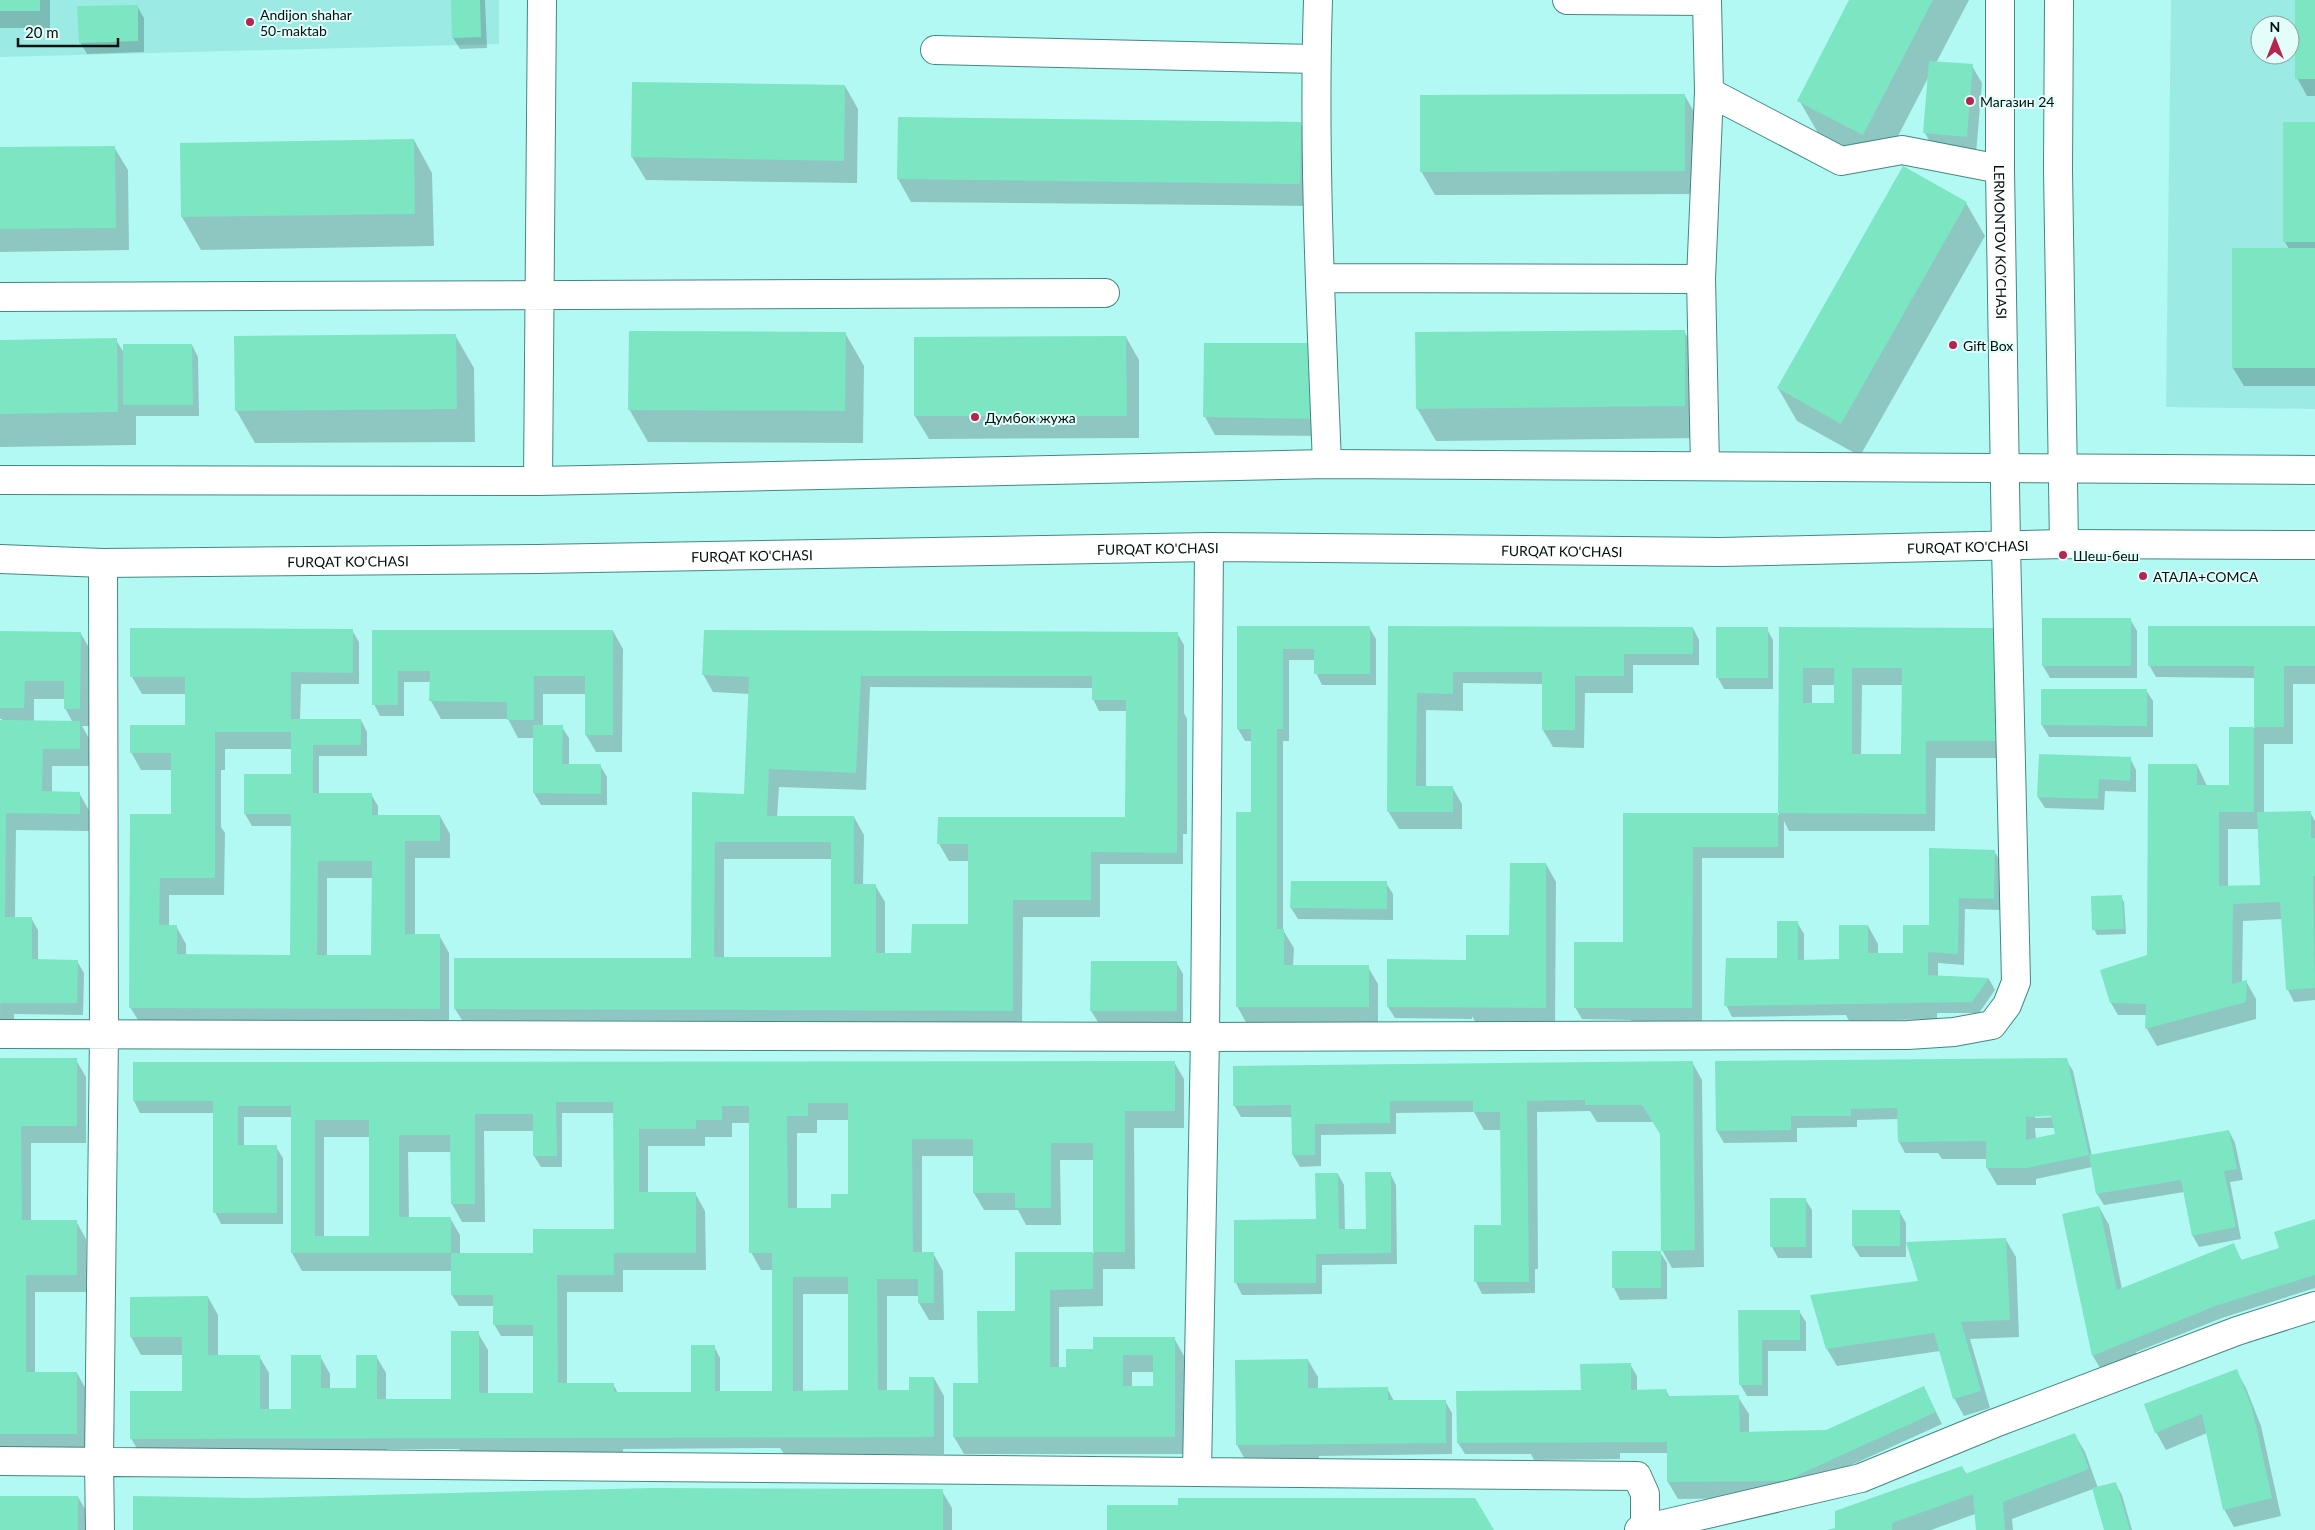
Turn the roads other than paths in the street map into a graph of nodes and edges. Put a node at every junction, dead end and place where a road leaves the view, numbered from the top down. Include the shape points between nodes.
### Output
1 (542, 0) edge
2 (1318, 0) edge
3 (1566, 0) edge
4 (2000, 0) edge
5 (2059, 0) edge
6 (1707, 1) edge
7 (935, 50) dead end
8 (1316, 59) junction
9 (1710, 92) junction
10 (2000, 169) junction
11 (1320, 278) junction
12 (1702, 279) junction
13 (1105, 293) dead end
14 (541, 296) junction
15 (0, 298) edge
16 (1327, 464) junction
17 (1705, 466) junction
18 (2005, 467) junction
19 (2063, 467) junction
20 (2315, 470) edge
21 (0, 480) edge
22 (538, 481) junction
23 (2064, 544) junction
24 (2315, 545) edge
25 (2006, 546) junction
26 (1209, 547) junction
27 (0, 559) edge
28 (103, 563) junction
29 (0, 1034) edge
30 (104, 1034) junction
31 (1205, 1037) junction
32 (2315, 1306) edge
33 (0, 1461) edge
34 (99, 1461) junction
35 (1197, 1472) junction
36 (100, 1530) edge
37 (1639, 1530) edge
38 (1645, 1530) edge

1 - 14 street
2 - 8 street
3 - 6 street
4 - 10 street, LERMONTOV KO’CHASI
5 - 19 street
6 - 9 street
7 - 8 street
8 - 11 street
9 - 10 street via 1841,161 1902,150
9 - 12 street
10 - 18 street, LERMONTOV KO’CHASI
11 - 12 street
11 - 16 street
12 - 17 street
13 - 14 street
14 - 15 street
14 - 22 street
16 - 17 street
16 - 22 street
17 - 18 street
18 - 19 street
18 - 25 street, LERMONTOV KO’CHASI
19 - 20 street
19 - 23 street
21 - 22 street
23 - 24 street, FURQAT KO'CHASI
23 - 25 street, FURQAT KO'CHASI
25 - 26 street, FURQAT KO'CHASI via 1721,552
25 - 31 street, LERMONTOV KO’CHASI via 2016,982 2007,1005 1992,1025 1908,1035
26 - 28 street, FURQAT KO'CHASI via 557,559
26 - 31 street
27 - 28 street, FURQAT KO'CHASI
28 - 30 street
29 - 30 street
30 - 31 street
30 - 34 street
31 - 35 street
32 - 38 street via 2237,1331 1861,1478
33 - 34 street
34 - 35 street
34 - 36 street
35 - 38 street via 1637,1476 1645,1494
37 - 38 street

